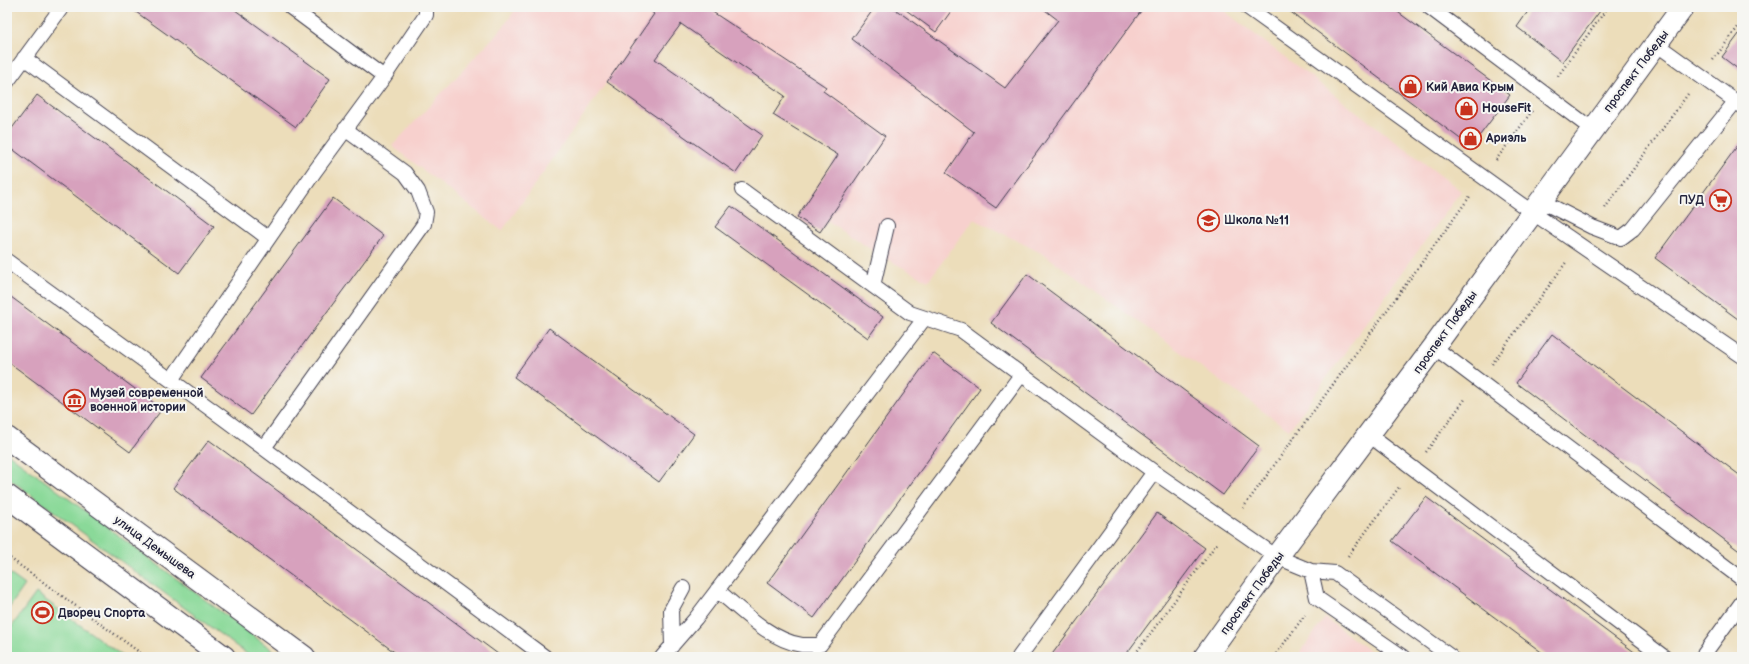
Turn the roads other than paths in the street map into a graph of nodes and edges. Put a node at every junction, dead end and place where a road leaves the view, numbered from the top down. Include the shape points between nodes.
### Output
1 (62, 7) edge
2 (290, 7) edge
3 (426, 7) edge
4 (1247, 7) edge
5 (1683, 7) edge
6 (1434, 8) edge
7 (1656, 44) junction
8 (24, 58) junction
9 (384, 77) junction
10 (7, 82) edge
11 (1733, 107) edge
12 (345, 129) junction
13 (1593, 130) junction
14 (742, 190) dead end
15 (1537, 207) junction
16 (887, 226) dead end
17 (268, 238) junction
18 (7, 261) edge
19 (873, 286) junction
20 (924, 319) junction
21 (1434, 347) junction
22 (1742, 356) edge
23 (1021, 375) junction
24 (171, 380) junction
25 (1369, 435) junction
26 (7, 438) edge
27 (264, 448) junction
28 (1154, 472) junction
29 (7, 496) edge
30 (1277, 556) junction
31 (1312, 571) junction
32 (1742, 579) edge
33 (683, 588) dead end
34 (717, 590) junction
35 (1742, 602) edge
36 (672, 646) junction
37 (224, 657) edge
38 (304, 657) edge
39 (545, 657) edge
40 (662, 657) edge
41 (1019, 657) edge
42 (1205, 657) edge
43 (1403, 657) edge
44 (1451, 657) edge
45 (1664, 657) edge
46 (1702, 657) edge

1 - 8 lane
2 - 9 lane
3 - 9 lane via 426,15
4 - 15 lane via 1484,177
5 - 7 street, проспект Победы
6 - 13 lane
7 - 11 lane via 1701,76
7 - 13 street, проспект Победы
8 - 10 lane
8 - 17 lane
9 - 12 lane
11 - 15 lane via 1634,229 1621,238
12 - 17 lane
12 - 27 lane via 405,173 418,191 426,212 424,224
13 - 15 street, проспект Победы
14 - 19 lane
15 - 21 street, проспект Победы
15 - 22 lane via 1579,244
16 - 19 lane
17 - 24 lane
18 - 24 lane
19 - 20 lane via 910,313
20 - 23 lane via 961,330
20 - 34 lane
21 - 25 street, проспект Победы
21 - 32 lane
23 - 28 lane
23 - 34 lane via 820,645 801,645 780,638
24 - 27 lane
25 - 30 street, проспект Победы
25 - 45 lane
26 - 38 street, улица Демышева
27 - 39 lane
28 - 30 lane
28 - 41 lane
29 - 37 street
30 - 31 lane
30 - 42 street, проспект Победы
31 - 43 lane via 1317,598
31 - 44 lane via 1335,573
33 - 36 lane via 671,610
34 - 36 lane
35 - 46 lane
36 - 40 lane

